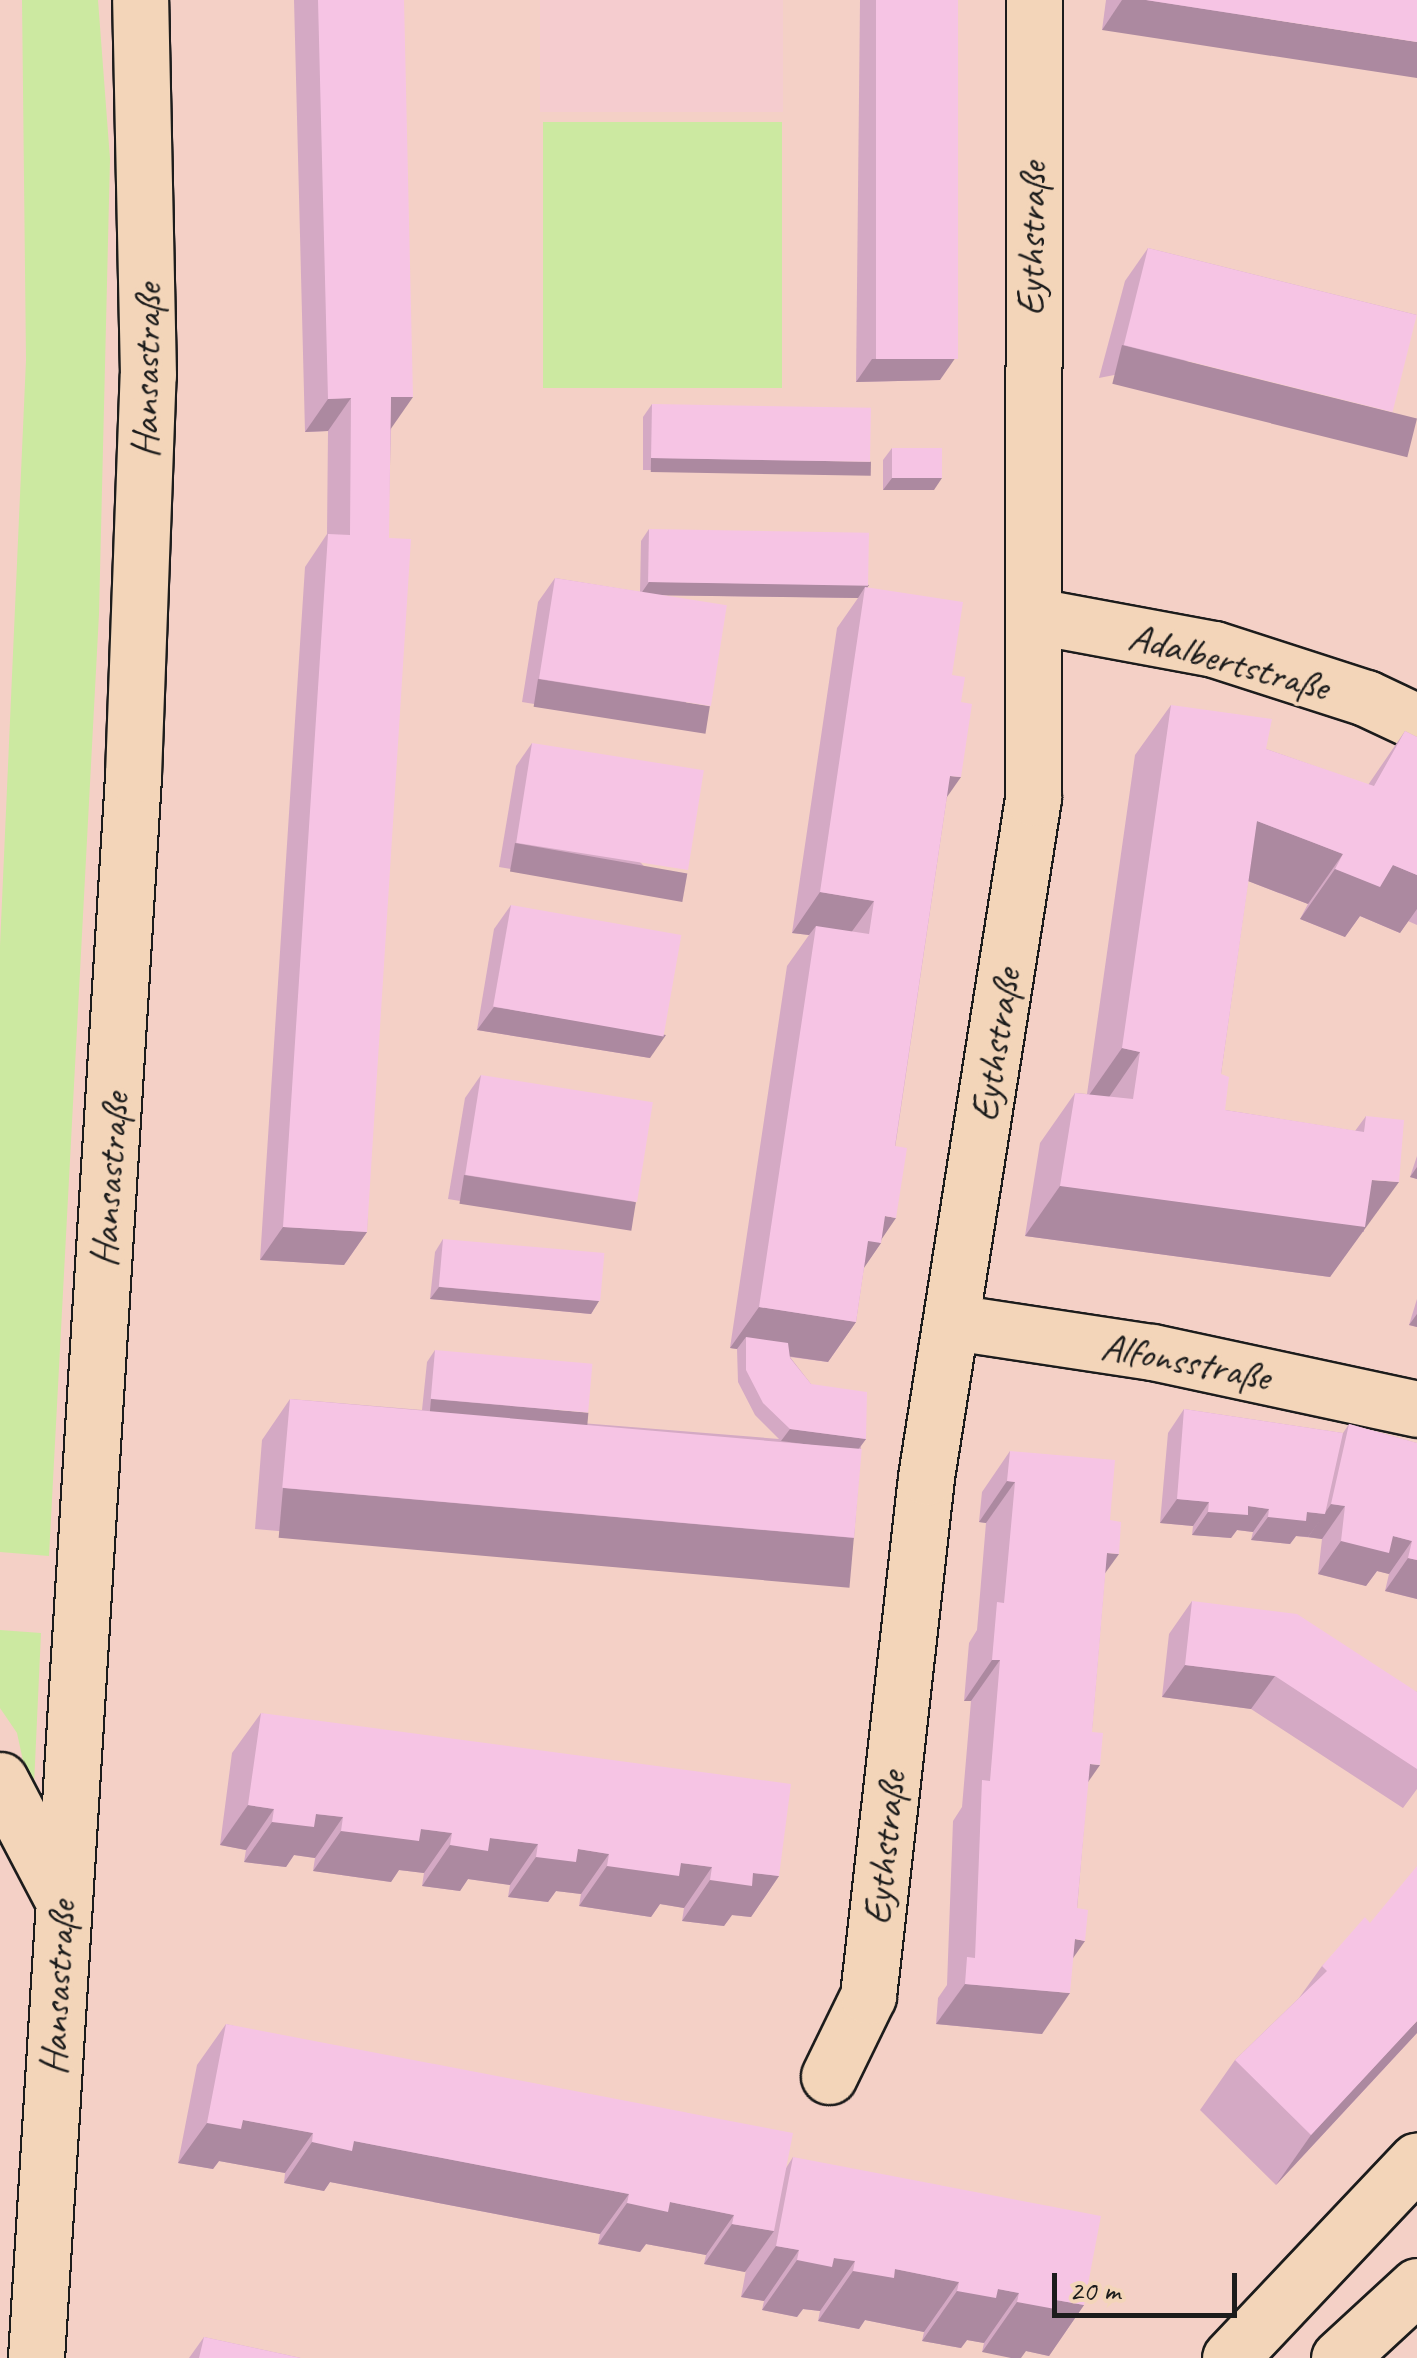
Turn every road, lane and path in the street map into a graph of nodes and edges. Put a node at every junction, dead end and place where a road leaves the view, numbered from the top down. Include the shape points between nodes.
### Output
1 (140, 0) edge
2 (1034, 0) edge
3 (1036, 616) junction
4 (1417, 722) edge
5 (952, 1322) junction
6 (1417, 1409) edge
7 (0, 1780) edge
8 (62, 1898) junction
9 (829, 2076) dead end
10 (1417, 2160) edge
11 (1417, 2286) edge
12 (36, 2358) edge
13 (1230, 2358) edge
14 (1338, 2358) edge

1 - 8 street, Hansastraße via 148,375 139,636
2 - 3 street, Eythstraße via 1029,515
3 - 4 street, Adalbertstraße via 1214,650 1366,698
3 - 5 street, Eythstraße via 1033,798
5 - 6 street, Alfonsstraße via 1152,1352
5 - 9 street, Eythstraße via 926,1477 868,1996
7 - 8 street
8 - 12 street, Hansastraße
10 - 13 street
11 - 14 street

